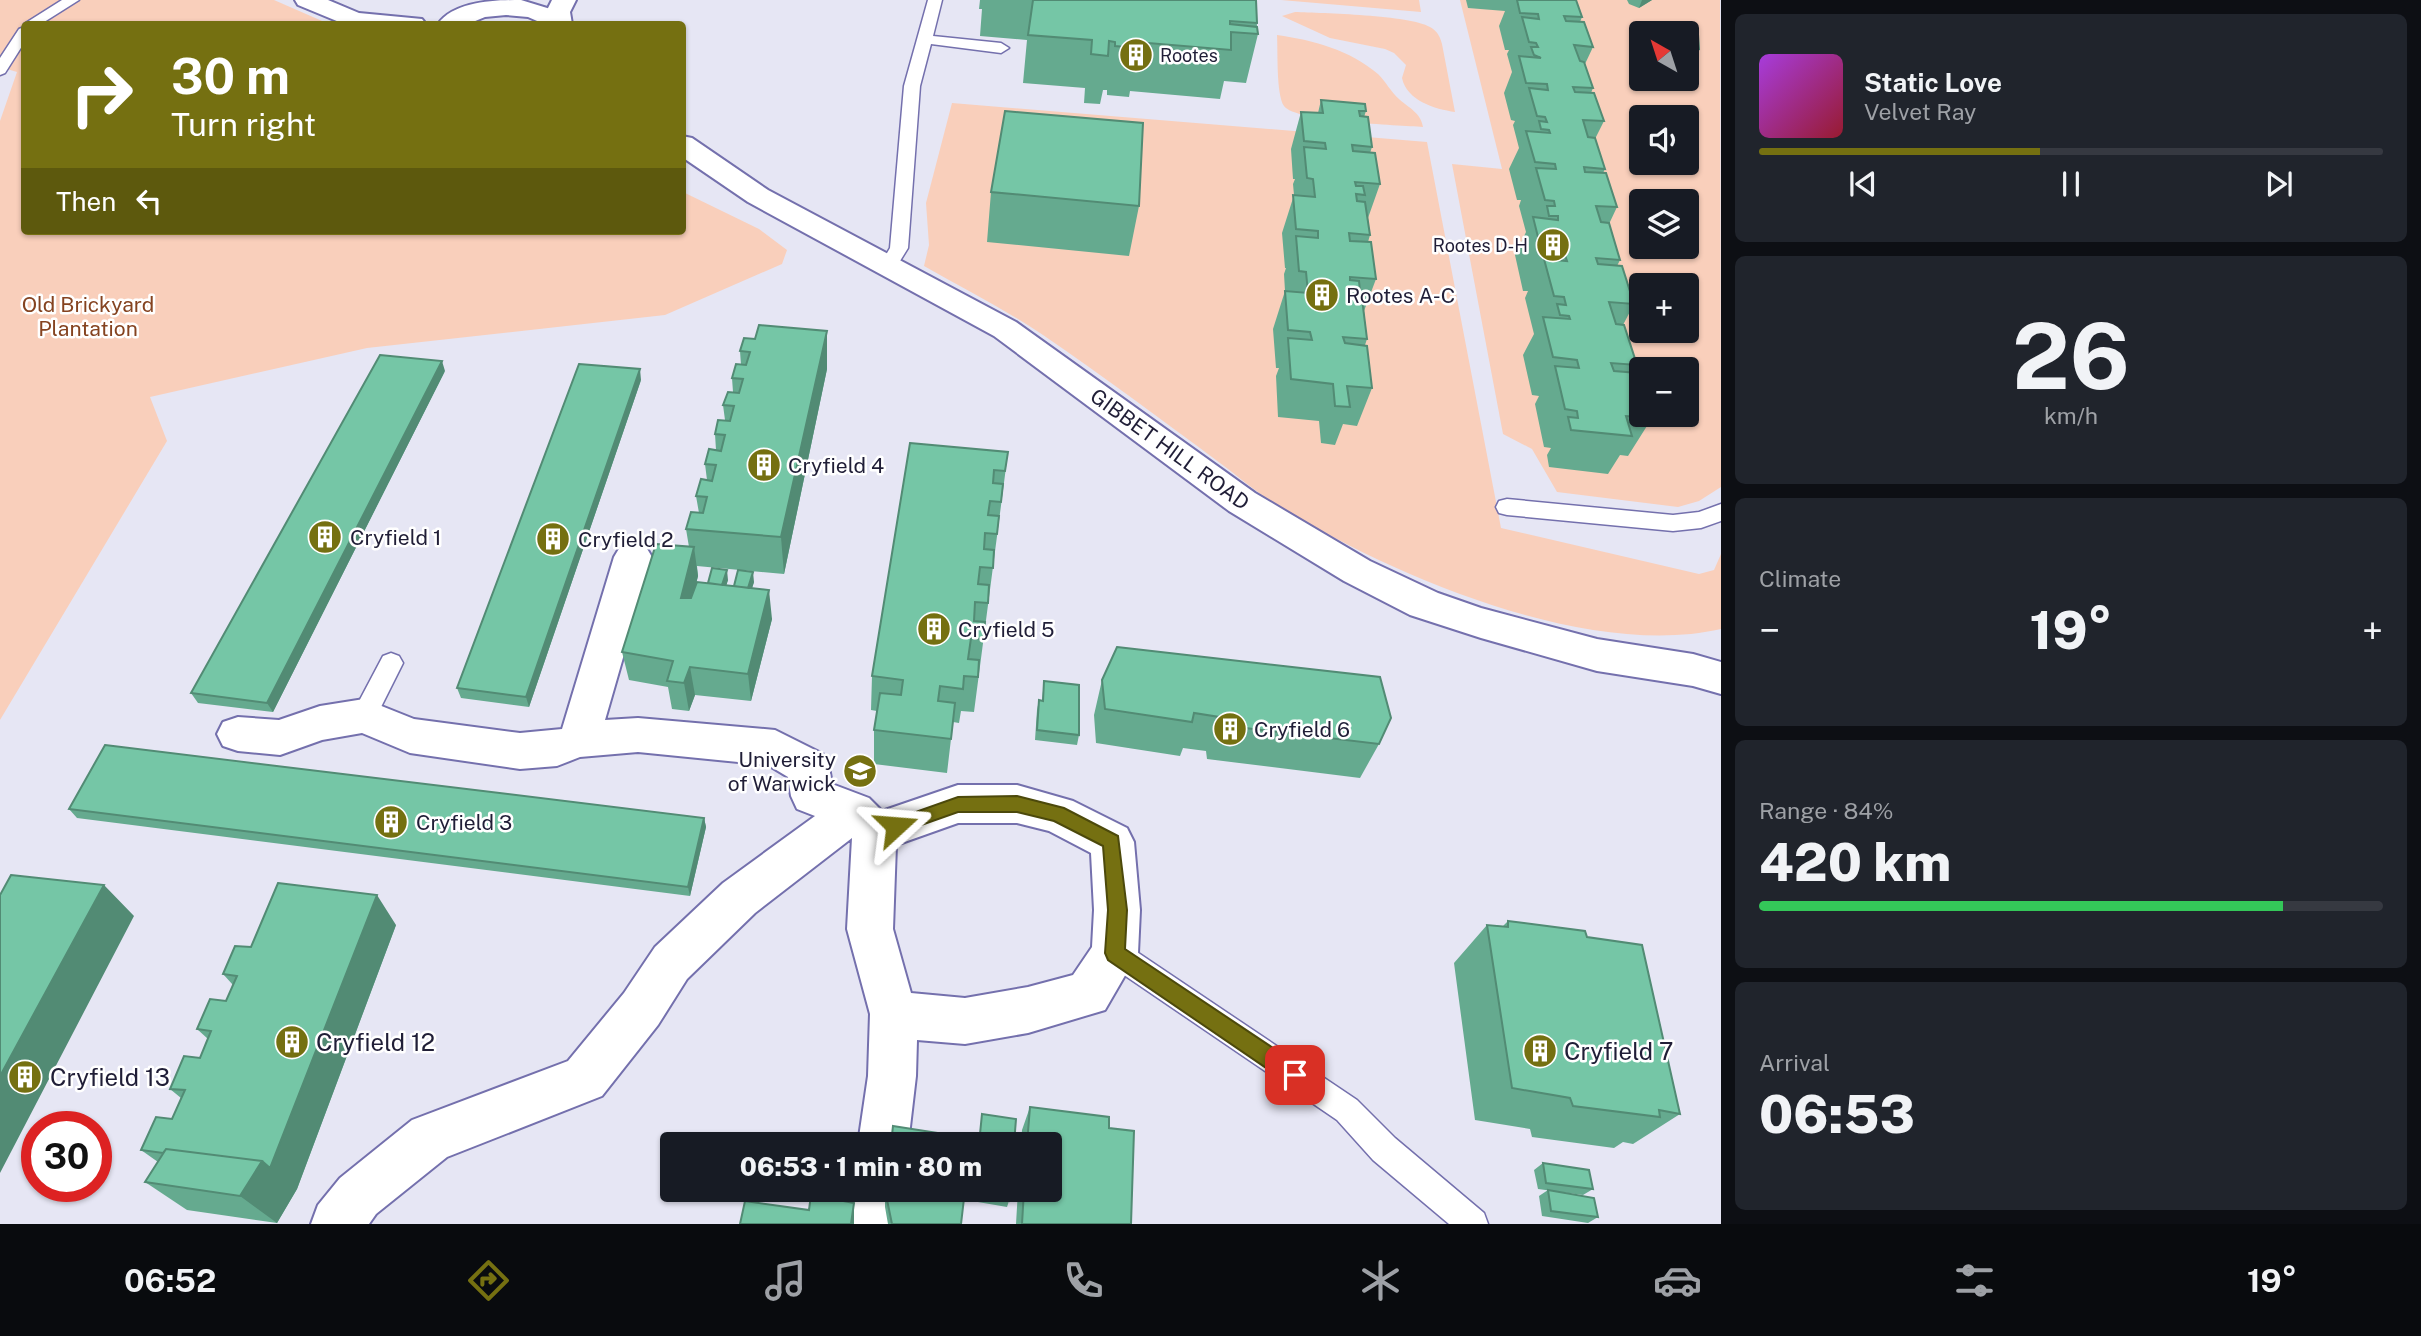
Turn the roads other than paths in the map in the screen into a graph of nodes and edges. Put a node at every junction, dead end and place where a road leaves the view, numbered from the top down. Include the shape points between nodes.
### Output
1 (72, 0) edge
2 (307, 0) edge
3 (564, 0) edge
4 (935, 0) edge
5 (35, 21) edge
6 (357, 21) edge
7 (457, 21) edge
8 (557, 21) edge
9 (560, 21) edge
10 (21, 37) edge
11 (924, 39) junction
12 (1001, 48) dead end
13 (0, 70) edge
14 (686, 147) edge
15 (889, 265) junction
16 (1507, 507) dead end
17 (1721, 512) edge
18 (634, 557) dead end
19 (391, 663) dead end
20 (1712, 670) edge
21 (363, 716) junction
22 (238, 734) dead end
23 (579, 740) junction
24 (865, 822) junction
25 (1115, 953) junction
26 (894, 1014) junction
27 (885, 1132) edge
28 (874, 1202) edge
29 (337, 1224) edge
30 (871, 1224) edge
31 (1473, 1224) edge

1 - 5 lane
2 - 6 street
3 - 9 street
4 - 11 lane
7 - 8 street via 483,10 526,7
10 - 13 lane
11 - 12 lane
11 - 15 lane via 912,86 899,248
14 - 15 street, GIBBET HILL ROAD via 758,196
15 - 20 street, GIBBET HILL ROAD via 1005,329 1242,502 1357,571 1424,604 1597,655
16 - 17 lane via 1673,523
18 - 23 street
19 - 21 lane
21 - 22 street via 320,723 280,738
21 - 23 street via 410,736 520,751 557,748
23 - 24 street via 638,735 775,748 808,767 812,796
24 - 25 street via 958,804 1017,804 1058,814 1112,842 1118,910
24 - 26 street via 870,929
24 - 29 street via 739,898 671,963 585,1079 430,1138 358,1196
25 - 26 street via 1088,994 965,1021
25 - 31 lane via 1347,1110 1384,1149
26 - 27 street
28 - 30 street

